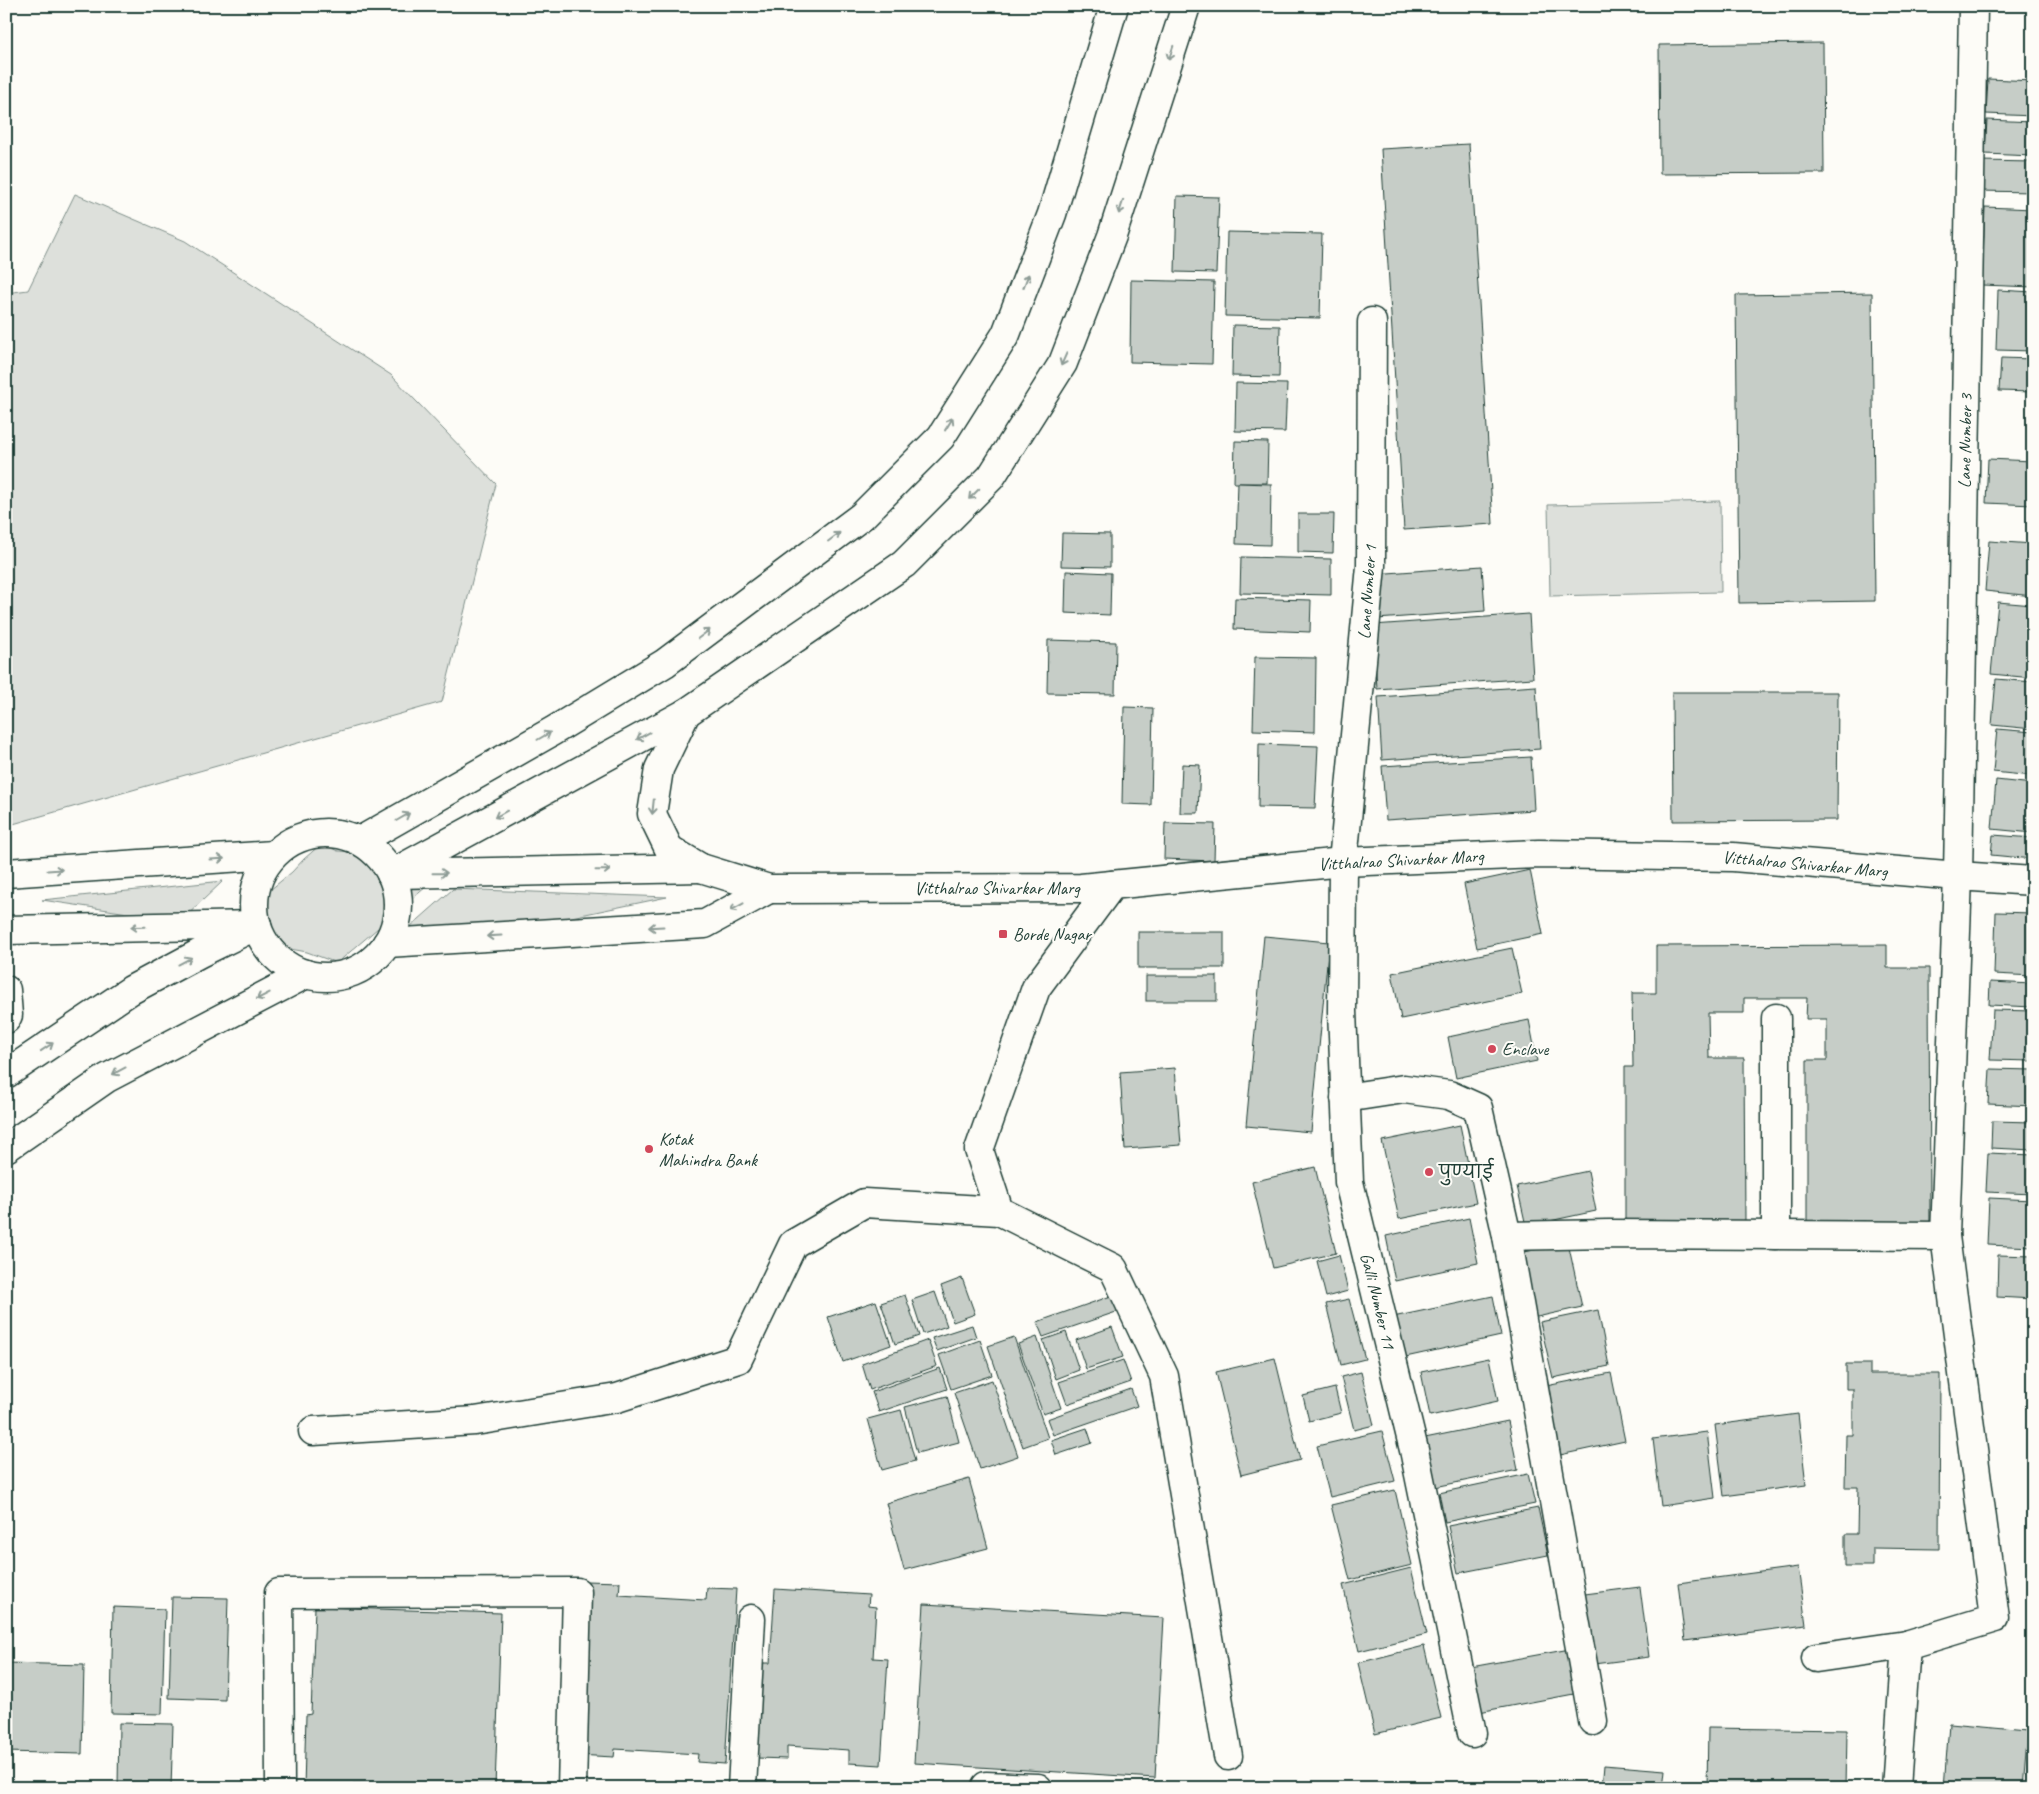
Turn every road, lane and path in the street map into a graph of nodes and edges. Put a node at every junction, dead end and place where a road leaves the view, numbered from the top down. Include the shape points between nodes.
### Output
1 (1114, 6) edge
2 (1186, 6) edge
3 (1972, 6) edge
4 (1372, 322) dead end
5 (686, 712) junction
6 (360, 841) junction
7 (273, 856) junction
8 (1344, 862) junction
9 (701, 868) junction
10 (6, 873) edge
11 (391, 874) junction
12 (1958, 876) junction
13 (2033, 881) edge
14 (1112, 885) junction
15 (769, 889) junction
16 (257, 925) junction
17 (6, 930) edge
18 (387, 943) junction
19 (306, 974) junction
20 (6, 990) edge
21 (1776, 1018) dead end
22 (6, 1019) edge
23 (6, 1074) edge
24 (1345, 1098) junction
25 (6, 1148) edge
26 (999, 1211) junction
27 (1776, 1235) junction
28 (1507, 1236) junction
29 (1945, 1236) junction
30 (313, 1431) dead end
31 (751, 1619) dead end
32 (1906, 1645) junction
33 (1816, 1658) dead end
34 (1592, 1721) dead end
35 (1472, 1734) dead end
36 (1228, 1756) dead end
37 (280, 1788) edge
38 (572, 1788) edge
39 (742, 1788) edge
40 (986, 1788) edge
41 (1038, 1788) edge
42 (1896, 1788) edge

6 -> 1 street via 665,663 862,516 941,437 1006,334 1052,214
2 -> 5 street via 1112,236 1063,363 991,477 904,564
3 - 12 street, Lane Number 3
4 - 8 street, Lane Number 1 via 1371,566
5 -> 9 street via 659,768 652,814 669,848
5 -> 11 street
6 - 7 street via 339,833 317,833 293,840
6 - 11 street via 379,855
10 -> 7 street
7 - 16 street via 260,876 254,900
8 - 12 street, Vitthalrao Shivarkar Marg via 1539,854 1733,857
8 - 14 street, Vitthalrao Shivarkar Marg
8 - 24 street, Galli Number 11 via 1342,1011
11 -> 9 street
9 - 15 street
11 - 18 street via 398,899 396,921
12 - 13 street, Vitthalrao Shivarkar Marg
12 - 29 street, Lane Number 3
14 - 15 street, Vitthalrao Shivarkar Marg via 1081,888
14 - 26 street via 1036,988 982,1141 979,1150
15 -> 18 street via 705,924
16 -> 17 street
16 - 19 street via 268,947 285,964
23 -> 16 street via 131,990
18 - 19 street via 373,960 353,972 331,977
19 -> 25 street via 107,1078
20 - 22 street
21 - 27 street
24 - 28 street via 1404,1089 1449,1094 1478,1108
24 - 35 street, Galli Number 11 via 1349,1182 1414,1450
26 - 30 street via 864,1203 793,1244 738,1359 617,1398 475,1421
26 - 36 street via 1113,1268 1164,1376
27 - 28 street
27 - 29 street
28 - 34 street
29 - 32 street, Lane Number 3 via 1995,1618
31 - 39 street
32 - 33 street
32 - 42 street
37 - 38 street via 280,1594 577,1592
40 - 41 street

